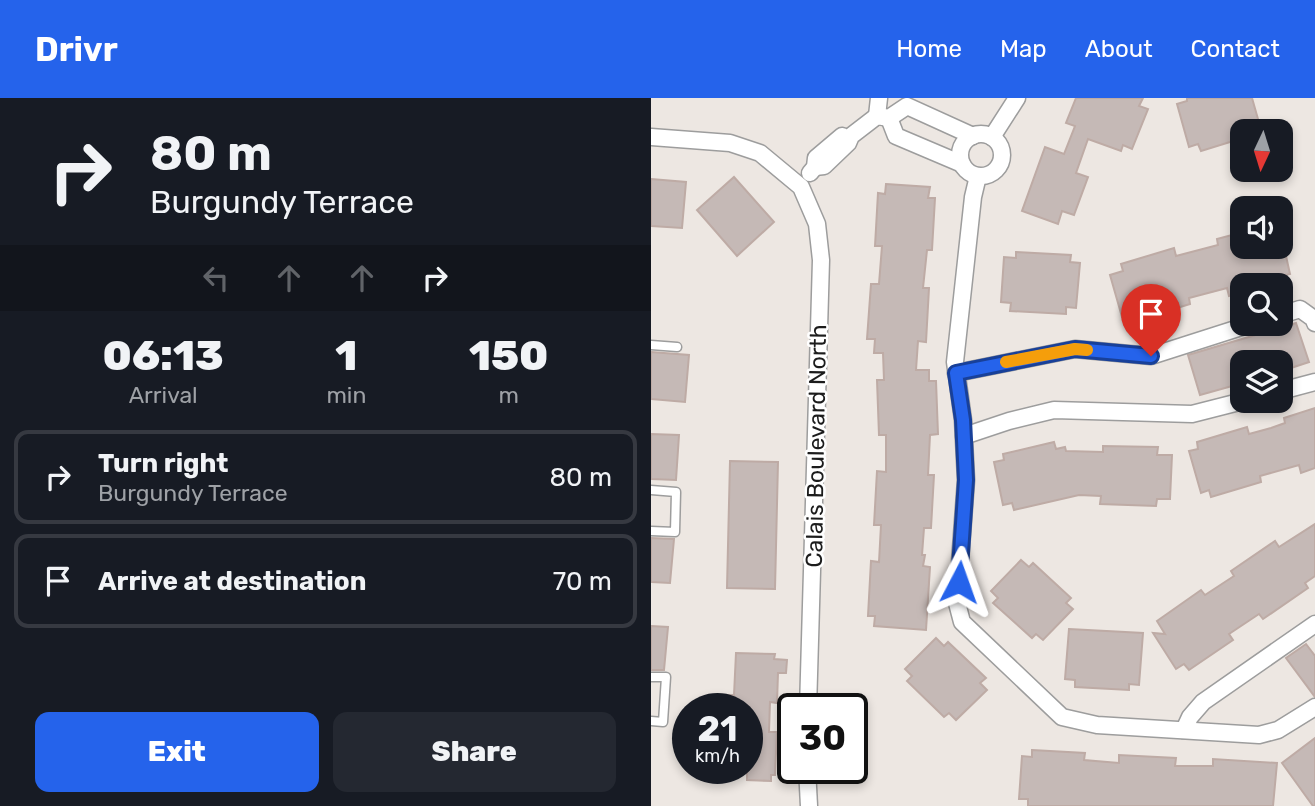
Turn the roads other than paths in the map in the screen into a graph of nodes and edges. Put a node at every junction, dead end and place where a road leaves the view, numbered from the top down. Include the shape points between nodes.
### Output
1 (879, 98) edge
2 (1017, 98) edge
3 (883, 117) junction
4 (973, 136) junction
5 (651, 137) edge
6 (992, 137) junction
7 (962, 164) junction
8 (978, 176) junction
9 (801, 187) junction
10 (1293, 311) edge
11 (1315, 323) edge
12 (1230, 331) edge
13 (651, 345) edge
14 (677, 346) dead end
15 (956, 373) junction
16 (1315, 382) edge
17 (1293, 388) edge
18 (1230, 404) edge
19 (964, 436) junction
20 (651, 490) edge
21 (651, 531) edge
22 (1315, 624) edge
23 (651, 677) edge
24 (808, 693) edge
25 (1315, 707) edge
26 (651, 721) edge
27 (1184, 730) junction
28 (808, 784) edge
29 (809, 806) edge

1 - 3 street
2 - 6 street
3 - 4 street via 907,106
3 - 7 street via 896,136
3 - 9 street via 851,135 824,166 815,167
4 - 6 street
4 - 7 street via 963,145
5 - 9 street, Calais Boulevard North via 730,143 760,153
6 - 8 street via 1001,149 1001,163 992,174
7 - 8 street
8 - 15 street via 956,339
9 - 24 street, Calais Boulevard North via 817,224 821,260
10 - 11 street via 1300,309
12 - 15 street via 1151,356 1075,349
13 - 14 lane
15 - 19 street
16 - 17 street
18 - 19 street via 1185,414 1053,410
19 - 27 street via 966,480 957,603 962,622 1062,717 1097,725
20 - 21 lane via 676,492 675,532
22 - 27 street via 1203,702
23 - 26 lane via 666,677 663,722
25 - 27 street via 1278,730 1259,735
28 - 29 street

